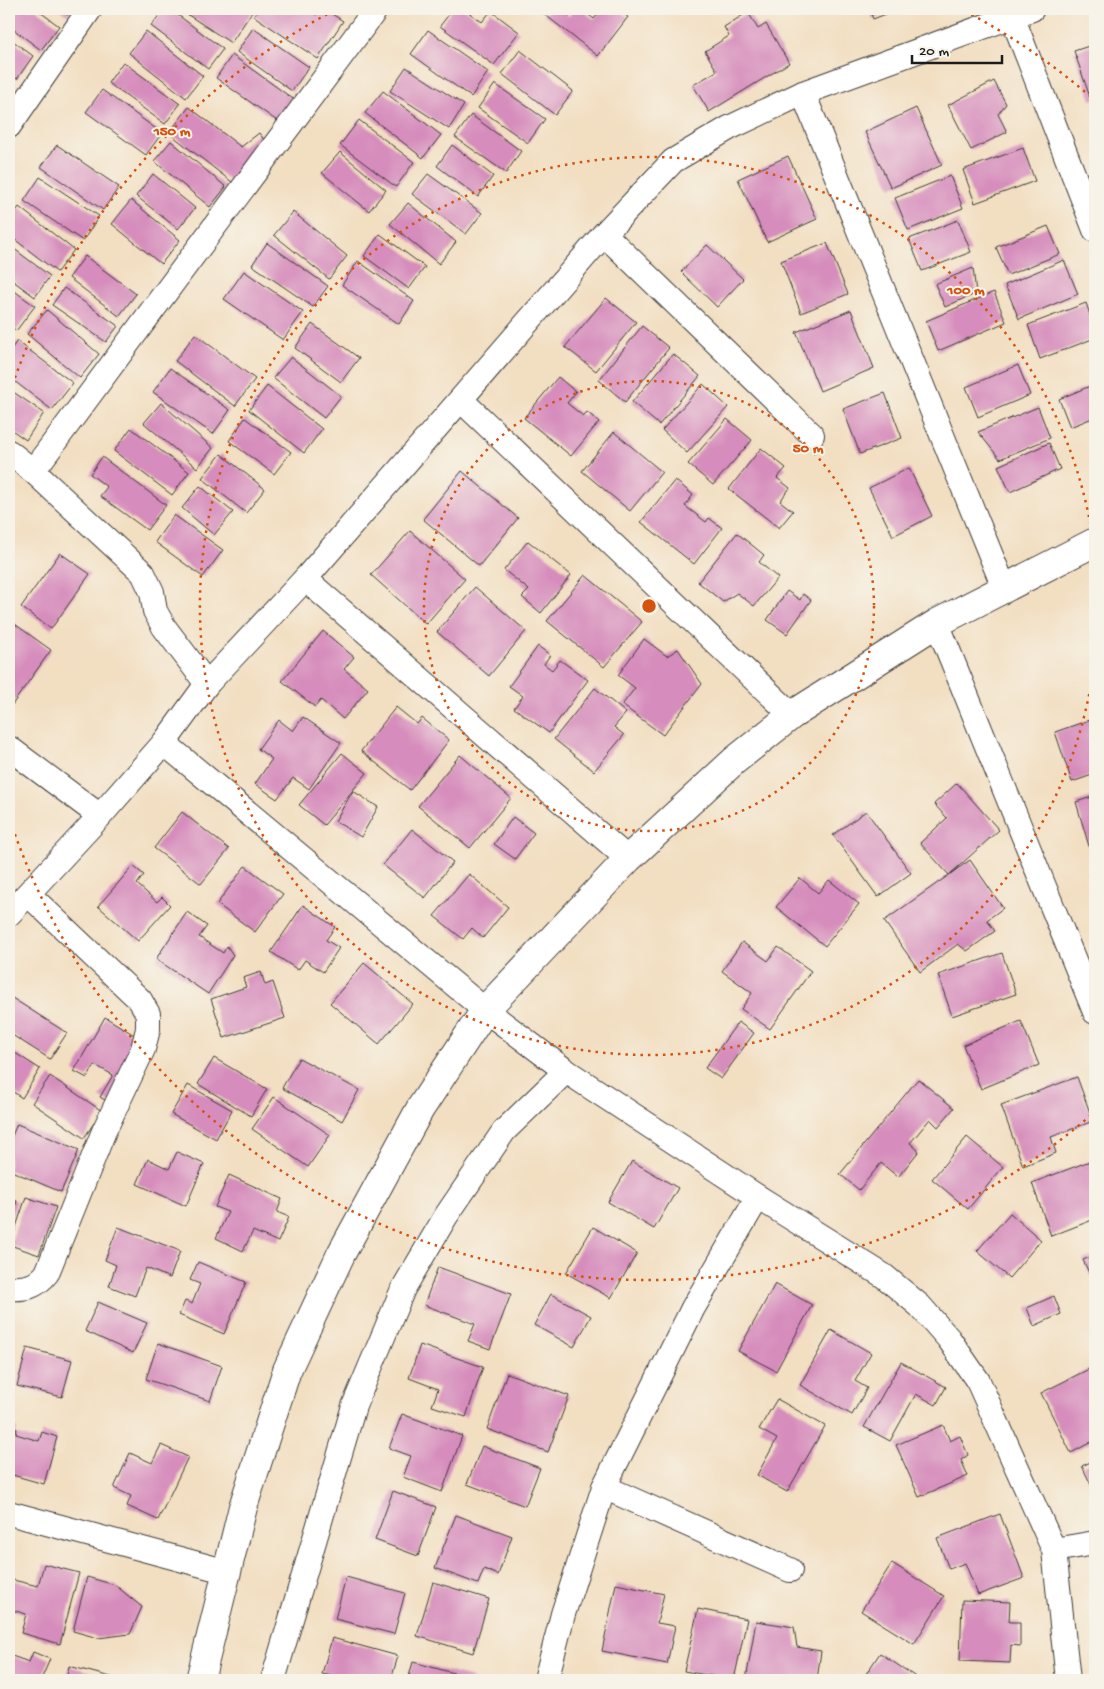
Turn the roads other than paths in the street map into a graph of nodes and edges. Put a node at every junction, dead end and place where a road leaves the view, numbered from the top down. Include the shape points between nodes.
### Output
1 (90, 9) edge
2 (376, 9) edge
3 (1022, 12) edge
4 (803, 93) junction
5 (9, 126) edge
6 (1095, 230) edge
7 (604, 234) junction
8 (461, 400) junction
9 (812, 435) dead end
10 (9, 452) edge
11 (33, 471) junction
12 (1095, 542) edge
13 (305, 579) junction
14 (1005, 590) junction
15 (937, 623) junction
16 (207, 684) junction
17 (792, 715) junction
18 (164, 743) junction
19 (9, 748) edge
20 (100, 816) junction
21 (628, 859) junction
22 (28, 894) junction
23 (9, 914) edge
24 (485, 1010) junction
25 (1095, 1012) edge
26 (566, 1071) junction
27 (758, 1197) junction
28 (9, 1288) edge
29 (604, 1487) junction
30 (9, 1513) edge
31 (1095, 1543) edge
32 (1054, 1550) junction
33 (790, 1570) dead end
34 (228, 1572) junction
35 (200, 1680) edge
36 (273, 1680) edge
37 (546, 1680) edge
38 (1068, 1680) edge

1 - 5 street
2 - 11 street
3 - 4 street
3 - 6 street
4 - 7 street via 730,128 673,161
4 - 14 street
7 - 8 street
7 - 9 street
8 - 13 street
8 - 17 street
10 - 11 street
11 - 16 street via 143,574 152,592 155,611
12 - 14 street
13 - 16 street
13 - 21 street
14 - 15 street
15 - 17 street
15 - 25 street
16 - 18 street
17 - 21 street via 734,761
18 - 20 street
18 - 24 street
19 - 20 street
20 - 22 street
21 - 24 street
22 - 23 street
22 - 28 street via 140,1000 148,1014 148,1029 143,1049 104,1132 47,1274 39,1284 24,1289
24 - 26 street
24 - 34 street via 420,1108 341,1254 286,1370 243,1506
26 - 27 street
26 - 36 street via 504,1131 446,1216 403,1289 354,1406
27 - 29 street via 693,1308
27 - 32 street via 884,1276 920,1306 949,1339 978,1381
29 - 33 street
29 - 37 street via 563,1614
30 - 34 street
31 - 32 street
32 - 38 street
34 - 35 street

